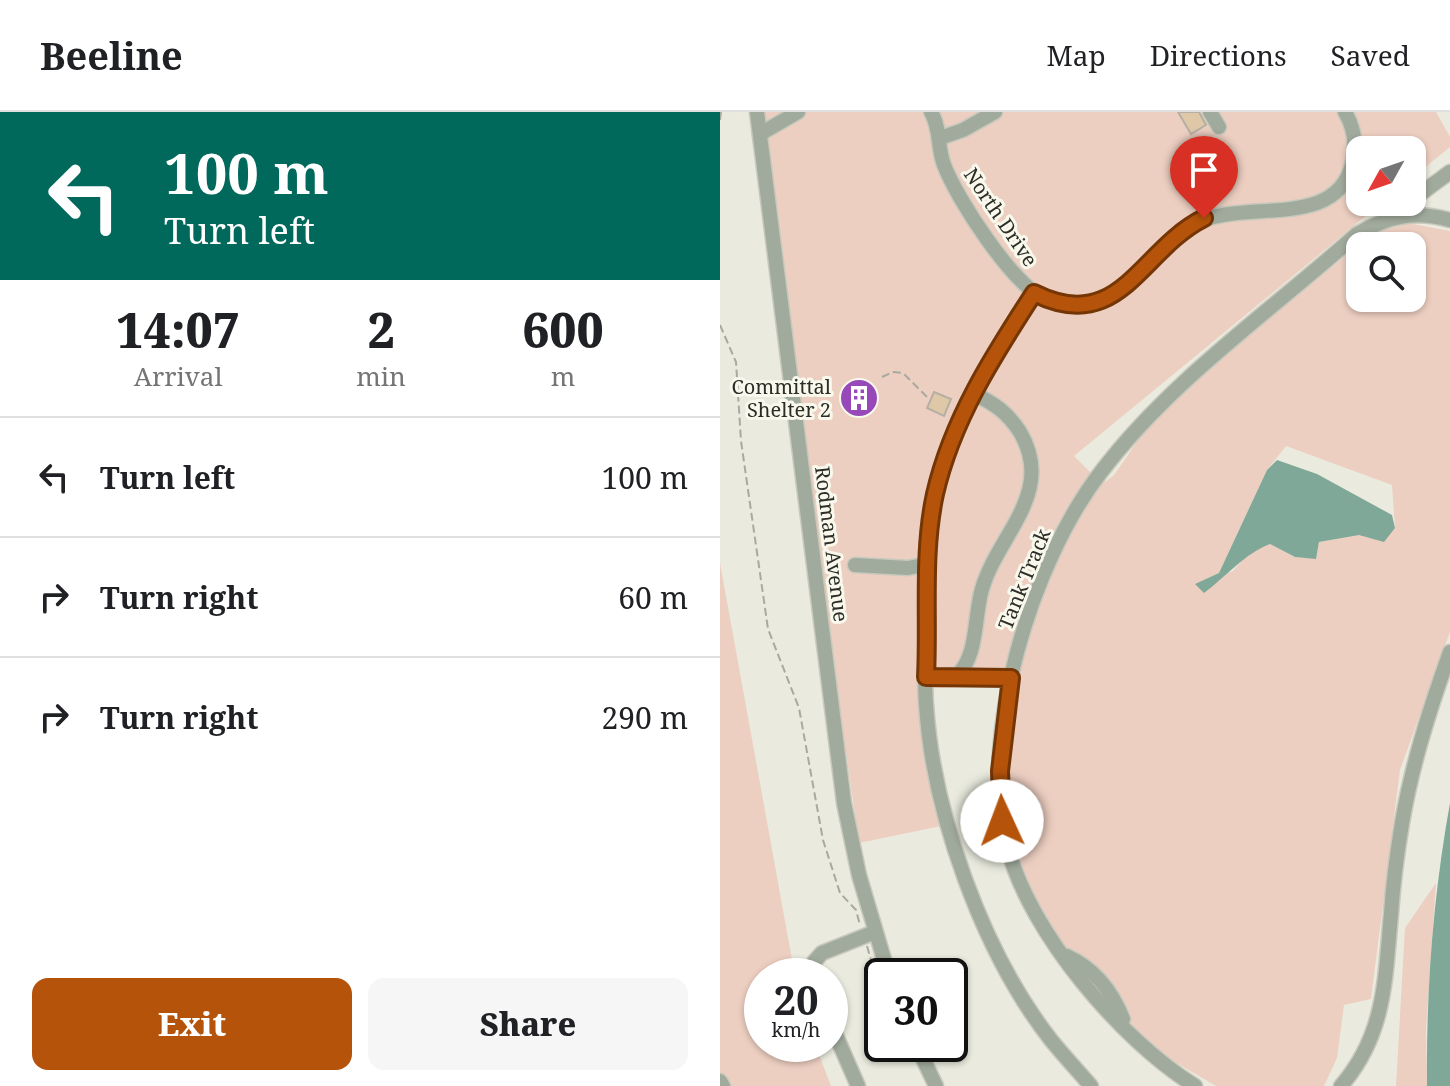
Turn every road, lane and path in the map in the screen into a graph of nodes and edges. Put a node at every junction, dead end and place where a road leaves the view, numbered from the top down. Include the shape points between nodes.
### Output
1 (721, 112) edge
2 (757, 112) edge
3 (798, 112) edge
4 (931, 112) edge
5 (995, 112) edge
6 (1210, 112) edge
7 (1345, 112) edge
8 (720, 120) edge
9 (1219, 127) dead end
10 (760, 134) junction
11 (940, 138) junction
12 (1450, 172) edge
13 (1426, 190) edge
14 (1397, 216) edge
15 (1424, 216) edge
16 (1450, 220) edge
17 (1034, 293) junction
18 (720, 325) edge
19 (882, 377) dead end
20 (974, 394) junction
21 (929, 399) dead end
22 (928, 564) junction
23 (855, 565) dead end
24 (1450, 652) edge
25 (957, 675) junction
26 (926, 677) junction
27 (1011, 678) junction
28 (869, 934) junction
29 (818, 958) edge
30 (874, 958) edge
31 (880, 958) edge
32 (848, 1062) edge
33 (925, 1062) edge
34 (720, 1081) edge
35 (723, 1086) edge
36 (858, 1086) edge
37 (936, 1086) edge
38 (1091, 1086) edge
39 (1195, 1086) edge
40 (1341, 1086) edge

1 - 8 path
2 - 10 street, Rodman Avenue
3 - 10 street
4 - 11 street, North Drive
5 - 11 street
6 - 9 street
7 - 17 street via 1355,143 1351,169 1324,200 1296,209 1243,210 1204,218 1170,240 1132,282 1105,300 1067,305
10 - 28 street, Rodman Avenue via 844,803
11 - 17 street, North Drive via 953,183 1007,266
12 - 13 street
14 - 27 street, Tank Track via 1357,234 1182,386 1123,445 1082,498 1047,564
15 - 16 street, Tank Track
17 - 20 street
18 - 28 path via 736,362 741,441 768,629 799,708 823,840 840,893
19 - 21 path via 903,373
20 - 22 street via 945,457
20 - 25 street via 1012,421 1030,453 1033,473 1027,500 982,588 968,663
22 - 23 street
22 - 26 street
24 - 40 street via 1408,786 1382,1007 1369,1041
25 - 26 street
25 - 27 street
26 - 38 street via 939,791 978,910 1008,972 1050,1038
27 - 39 street, Tank Track via 1000,771 1002,821 1020,885 1061,954 1127,1031
28 - 29 street
28 - 30 path
28 - 31 street, Rodman Avenue
32 - 36 street
33 - 37 street
34 - 35 street

